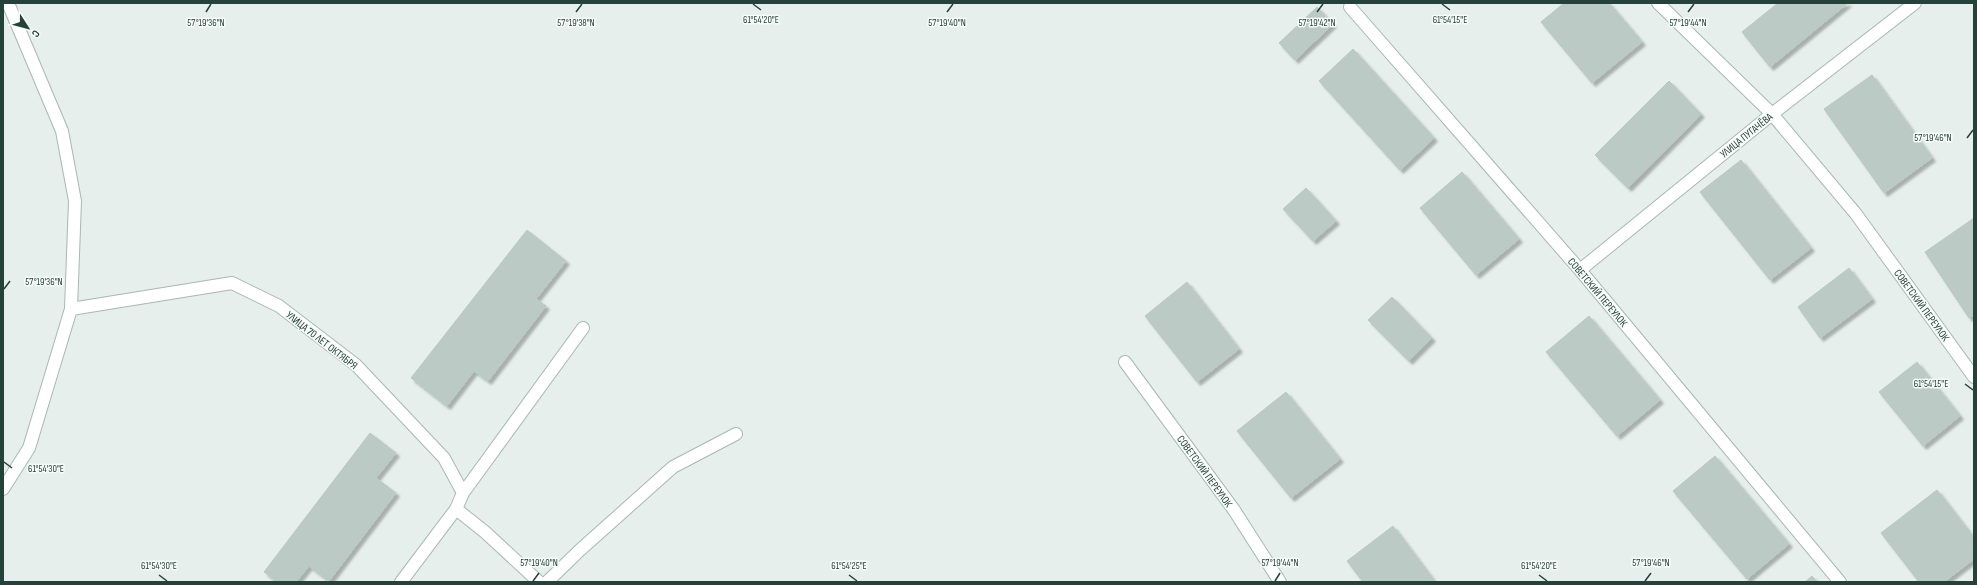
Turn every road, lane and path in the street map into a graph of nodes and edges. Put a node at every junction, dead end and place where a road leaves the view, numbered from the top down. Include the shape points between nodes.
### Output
1 (8, 3) edge
2 (1658, 3) edge
3 (1915, 3) edge
4 (1350, 7) dead end
5 (1772, 114) junction
6 (1580, 270) junction
7 (71, 309) junction
8 (583, 328) dead end
9 (1125, 362) dead end
10 (1974, 377) edge
11 (736, 434) dead end
12 (3, 489) edge
13 (463, 493) junction
14 (456, 509) junction
15 (401, 582) edge
16 (539, 582) edge
17 (547, 582) edge
18 (1280, 582) edge
19 (1840, 582) edge

1 - 7 street via 62,131 75,201
2 - 5 street, СОВЕТСКИЙ ПЕРЕУЛОК
3 - 5 street, УЛИЦА ПУГАЧЁВА
4 - 6 street, СОВЕТСКИЙ ПЕРЕУЛОК
5 - 6 street, УЛИЦА ПУГАЧЁВА
5 - 10 street, СОВЕТСКИЙ ПЕРЕУЛОК via 1856,214
6 - 19 street, СОВЕТСКИЙ ПЕРЕУЛОК
7 - 12 street via 29,448
7 - 13 street, УЛИЦА 70 ЛЕТ ОКТЯБРЯ via 232,283 279,306 356,365 444,458
8 - 13 street
9 - 18 street, СОВЕТСКИЙ ПЕРЕУЛОК via 1234,510
11 - 17 street via 674,467
13 - 14 street
14 - 15 street
14 - 16 street

